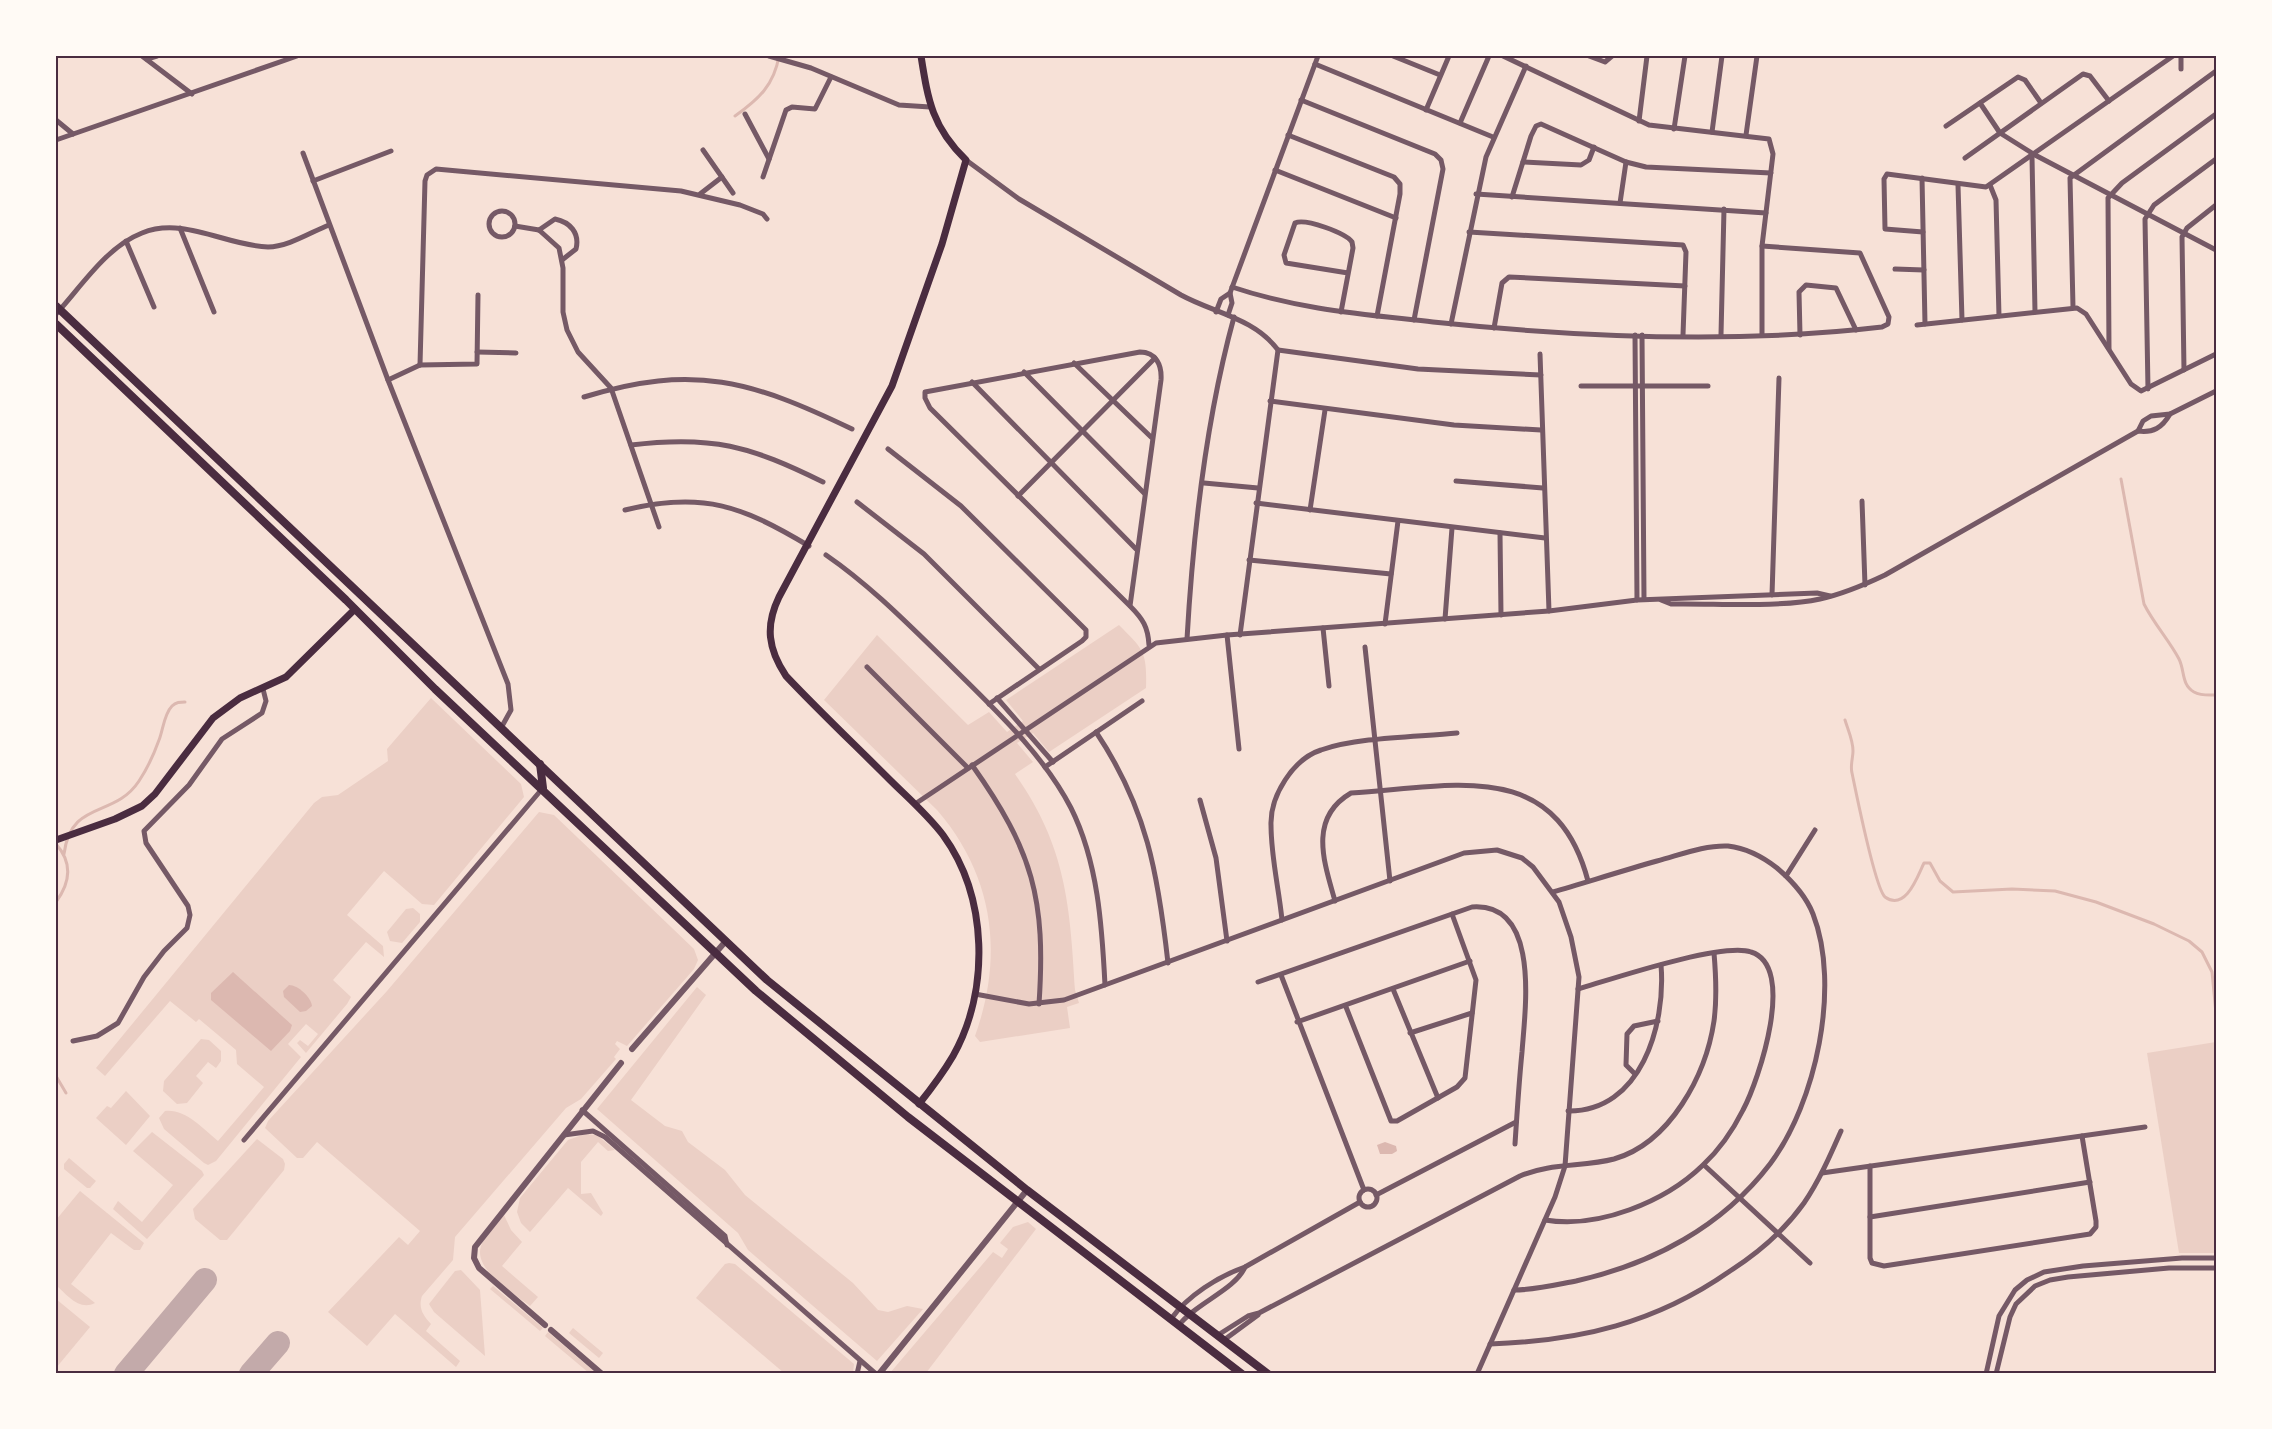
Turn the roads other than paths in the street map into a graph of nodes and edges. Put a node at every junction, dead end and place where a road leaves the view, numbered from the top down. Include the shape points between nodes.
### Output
1 (157, 56) edge
2 (297, 56) edge
3 (769, 56) edge
4 (921, 56) edge
5 (1318, 56) edge
6 (1393, 56) edge
7 (1449, 56) edge
8 (1489, 56) edge
9 (1503, 56) edge
10 (1589, 56) edge
11 (1612, 56) edge
12 (1647, 56) edge
13 (1685, 56) edge
14 (1722, 56) edge
15 (1756, 56) edge
16 (2173, 56) edge
17 (2181, 56) edge
18 (144, 57) edge
19 (1314, 64) junction
20 (1526, 66) junction
21 (2181, 69) dead end
22 (2217, 71) edge
23 (1440, 75) junction
24 (831, 76) junction
25 (192, 94) junction
26 (1301, 100) junction
27 (2109, 101) junction
28 (1980, 103) junction
29 (2041, 103) junction
30 (930, 107) junction
31 (1426, 110) junction
32 (745, 114) dead end
33 (2217, 114) edge
34 (56, 120) edge
35 (1639, 121) junction
36 (1460, 123) junction
37 (1946, 126) dead end
38 (1674, 129) junction
39 (1712, 132) junction
40 (2000, 133) junction
41 (73, 134) junction
42 (1288, 135) junction
43 (1746, 135) junction
44 (1493, 137) junction
45 (56, 140) edge
46 (1594, 147) junction
47 (703, 150) dead end
48 (391, 151) dead end
49 (303, 153) dead end
50 (2033, 156) junction
51 (1965, 158) dead end
52 (769, 159) junction
53 (2217, 159) edge
54 (966, 160) junction
55 (1523, 162) junction
56 (1626, 162) junction
57 (1275, 170) junction
58 (1771, 173) junction
59 (2073, 174) junction
60 (722, 177) junction
61 (764, 177) dead end
62 (1922, 178) junction
63 (313, 181) junction
64 (1958, 185) junction
65 (1990, 185) junction
66 (733, 193) dead end
67 (700, 194) junction
68 (1476, 194) junction
69 (2110, 194) junction
70 (1512, 197) junction
71 (1620, 203) junction
72 (2217, 205) edge
73 (1725, 209) junction
74 (1766, 213) junction
75 (2148, 213) junction
76 (1396, 218) junction
77 (767, 219) dead end
78 (329, 225) junction
79 (515, 226) junction
80 (180, 228) junction
81 (539, 230) junction
82 (1923, 231) junction
83 (1469, 232) junction
84 (2183, 232) junction
85 (126, 242) junction
86 (1762, 246) junction
87 (2217, 250) edge
88 (562, 260) junction
89 (1895, 269) dead end
90 (1924, 270) junction
91 (1348, 273) junction
92 (1685, 286) junction
93 (1231, 290) junction
94 (478, 295) dead end
95 (154, 307) dead end
96 (2073, 307) junction
97 (57, 310) edge
98 (214, 312) dead end
99 (1216, 312) junction
100 (1341, 312) junction
101 (2035, 312) junction
102 (1231, 316) junction
103 (1377, 316) junction
104 (1999, 316) junction
105 (1414, 320) junction
106 (1962, 320) junction
107 (56, 324) edge
108 (1451, 324) junction
109 (1924, 324) junction
110 (1917, 325) dead end
111 (1494, 328) junction
112 (1856, 330) junction
113 (1635, 335) junction
114 (1642, 335) junction
115 (1683, 335) junction
116 (1721, 335) junction
117 (1762, 335) junction
118 (1800, 335) junction
119 (1278, 350) junction
120 (2109, 351) junction
121 (477, 352) junction
122 (516, 352) dead end
123 (1540, 354) dead end
124 (2217, 354) edge
125 (1155, 358) junction
126 (1074, 363) junction
127 (420, 365) junction
128 (2184, 370) junction
129 (1024, 372) junction
130 (1541, 375) junction
131 (1779, 378) dead end
132 (388, 380) junction
133 (972, 382) junction
134 (1581, 386) dead end
135 (1635, 386) junction
136 (1643, 386) junction
137 (1708, 386) dead end
138 (611, 388) junction
139 (2148, 389) junction
140 (2217, 391) edge
141 (584, 397) dead end
142 (1113, 400) junction
143 (1270, 401) junction
144 (1325, 410) junction
145 (2170, 414) junction
146 (852, 429) dead end
147 (1541, 430) junction
148 (1083, 431) junction
149 (2138, 432) junction
150 (1151, 437) junction
151 (1636, 437) junction
152 (1643, 437) junction
153 (631, 445) junction
154 (888, 449) dead end
155 (1051, 463) junction
156 (1636, 466) junction
157 (1643, 466) junction
158 (1456, 481) dead end
159 (823, 483) dead end
160 (1204, 483) junction
161 (1258, 488) junction
162 (1543, 488) junction
163 (1144, 493) junction
164 (1018, 495) junction
165 (1862, 501) dead end
166 (857, 502) dead end
167 (1256, 503) junction
168 (651, 504) junction
169 (1636, 504) junction
170 (1643, 504) junction
171 (625, 510) dead end
172 (1310, 510) junction
173 (1398, 521) junction
174 (659, 527) dead end
175 (1452, 528) junction
176 (1500, 533) junction
177 (1545, 538) junction
178 (809, 546) junction
179 (1636, 547) junction
180 (1644, 547) junction
181 (1136, 549) junction
182 (826, 555) dead end
183 (322, 558) junction
184 (1249, 560) junction
185 (313, 568) junction
186 (1391, 574) junction
187 (1865, 585) junction
188 (1773, 595) junction
189 (1830, 596) junction
190 (1644, 599) junction
191 (1658, 599) junction
192 (1636, 600) junction
193 (1130, 606) junction
194 (355, 609) junction
195 (1549, 611) junction
196 (1501, 615) junction
197 (1444, 619) junction
198 (1385, 624) junction
199 (1323, 628) junction
200 (1227, 635) junction
201 (1240, 635) junction
202 (1187, 639) junction
203 (1149, 645) junction
204 (1365, 647) dead end
205 (867, 667) dead end
206 (1039, 669) junction
207 (446, 677) junction
208 (1329, 686) dead end
209 (263, 689) junction
210 (435, 689) junction
211 (997, 698) junction
212 (1142, 701) dead end
213 (989, 704) junction
214 (501, 728) junction
215 (1025, 729) junction
216 (1096, 732) junction
217 (1017, 734) junction
218 (1457, 734) dead end
219 (1375, 741) junction
220 (1239, 749) dead end
221 (1053, 762) junction
222 (540, 764) junction
223 (970, 767) junction
224 (1045, 767) junction
225 (561, 783) junction
226 (543, 788) junction
227 (1380, 791) junction
228 (1200, 800) dead end
229 (915, 804) junction
230 (1815, 830) dead end
231 (56, 840) edge
232 (1786, 876) junction
233 (1390, 881) junction
234 (1588, 881) junction
235 (1553, 892) junction
236 (1335, 901) junction
237 (1452, 914) junction
238 (1282, 921) junction
239 (1227, 941) junction
240 (725, 942) junction
241 (715, 953) junction
242 (1714, 953) junction
243 (1470, 961) junction
244 (1168, 963) junction
245 (1661, 965) junction
246 (1281, 975) junction
247 (1258, 982) dead end
248 (1105, 985) junction
249 (1393, 989) junction
250 (1578, 989) junction
251 (975, 994) junction
252 (1039, 1004) junction
253 (1346, 1007) junction
254 (1472, 1013) junction
255 (1297, 1022) junction
256 (1658, 1022) junction
257 (1410, 1034) junction
258 (73, 1041) dead end
259 (632, 1049) dead end
260 (621, 1063) dead end
261 (1635, 1074) junction
262 (1438, 1098) junction
263 (919, 1104) junction
264 (582, 1110) junction
265 (1568, 1111) junction
266 (1516, 1122) junction
267 (2145, 1127) dead end
268 (1841, 1131) dead end
269 (564, 1135) junction
270 (2082, 1136) junction
271 (244, 1140) dead end
272 (1515, 1144) dead end
273 (1704, 1165) junction
274 (1565, 1166) junction
275 (1869, 1166) junction
276 (1822, 1173) junction
277 (2090, 1182) junction
278 (1027, 1190) junction
279 (1364, 1190) junction
280 (1376, 1195) junction
281 (1740, 1200) junction
282 (1018, 1202) junction
283 (1360, 1202) junction
284 (1870, 1218) junction
285 (1545, 1220) junction
286 (1777, 1234) junction
287 (727, 1245) junction
288 (2217, 1258) edge
289 (1810, 1263) dead end
290 (1245, 1267) junction
291 (2217, 1268) edge
292 (1514, 1290) junction
293 (1180, 1306) junction
294 (1189, 1313) junction
295 (1171, 1319) junction
296 (545, 1325) dead end
297 (1179, 1325) junction
298 (550, 1330) dead end
299 (1221, 1338) junction
300 (1490, 1344) junction
301 (860, 1361) junction
302 (602, 1374) edge
303 (857, 1374) edge
304 (877, 1374) edge
305 (1242, 1374) edge
306 (1268, 1374) edge
307 (1477, 1374) edge
308 (1986, 1374) edge
309 (1996, 1374) edge

1 - 18 street
2 - 25 street
3 - 24 street
4 - 30 main road
5 - 19 street
6 - 23 street
7 - 23 street
8 - 36 street
9 - 20 street
10 - 11 street via 1608,62
12 - 35 street
13 - 38 street
14 - 39 street
15 - 43 street
16 - 27 street
17 - 21 street
18 - 25 street
19 - 26 street
19 - 31 street
20 - 35 street
20 - 44 street
22 - 59 street
23 - 31 street
24 - 30 street via 899,105
24 - 52 street via 814,109 786,110
25 - 41 street
26 - 42 street
26 - 105 street via 1435,154 1441,160 1443,169
27 - 29 street via 2086,74
27 - 50 street
28 - 29 street via 2021,77
28 - 37 street
28 - 40 street
29 - 40 street
30 - 54 main road via 947,139
31 - 36 street
32 - 52 street
33 - 69 street
34 - 41 street
35 - 38 street
36 - 44 street
38 - 39 street
39 - 43 street
40 - 50 street
40 - 51 street
41 - 45 street
42 - 57 street
42 - 76 street via 1394,177 1401,189
43 - 58 street via 1769,139 1773,147
44 - 68 street
46 - 55 street via 1589,160 1581,165
46 - 55 street via 1538,125
46 - 56 street
47 - 60 street
48 - 63 street
49 - 63 street
50 - 59 street
50 - 65 street
50 - 101 street
52 - 61 street
53 - 75 street
54 - 99 street via 1029,205
54 - 178 main road via 942,244 892,386
55 - 70 street
56 - 58 street via 1656,168
56 - 71 street
57 - 76 street
57 - 93 street
58 - 74 street
59 - 69 street
59 - 96 street via 2069,186
60 - 66 street
60 - 67 street
62 - 64 street
62 - 82 street
62 - 82 street via 1887,174 1884,178 1885,229
63 - 78 street
64 - 65 street
64 - 106 street
65 - 104 street via 1996,200
67 - 77 street via 753,209
67 - 127 street via 441,168 431,171 425,181
68 - 70 street
68 - 83 street
69 - 75 street
69 - 120 street via 2106,208
70 - 71 street
71 - 73 street
72 - 84 street
73 - 74 street
73 - 116 street
74 - 86 street
75 - 84 street
75 - 139 street via 2144,231
76 - 103 street
78 - 80 street via 268,247
78 - 132 street
79 - 79 street via 512,216 502,211 489,222 492,233 501,238 512,233
79 - 81 street
80 - 85 street via 155,228
80 - 98 street
81 - 88 street via 555,242
81 - 88 street via 555,219 572,227 576,249
82 - 90 street
83 - 92 street via 1680,244 1686,252
83 - 108 street
84 - 87 street
84 - 128 street
85 - 95 street
85 - 97 street
86 - 112 street via 1860,253 1888,324
86 - 117 street
88 - 138 street via 567,339
89 - 90 street
90 - 109 street
91 - 91 street via 1286,263 1284,255 1295,223 1304,220 1351,240
91 - 100 street
92 - 111 street via 1509,277 1502,283
92 - 115 street
93 - 99 street via 1221,299
93 - 100 street
93 - 102 street
94 - 121 street
96 - 101 street
96 - 120 street via 2083,311
97 - 183 highway
99 - 102 street
100 - 103 street
101 - 104 street
102 - 119 street via 1264,334
102 - 160 street
103 - 105 street
104 - 106 street
105 - 108 street
106 - 109 street
107 - 185 highway
108 - 111 street
109 - 110 street
111 - 113 street
112 - 118 street
112 - 118 street via 1836,288 1806,285 1799,292
113 - 114 street
113 - 135 street
114 - 115 street
114 - 136 street
115 - 116 street
116 - 117 street
117 - 118 street
119 - 130 street via 1418,369
119 - 143 street
120 - 139 street via 2134,388
121 - 122 street
121 - 127 street via 477,364
123 - 130 street
124 - 128 street
125 - 126 street via 1142,352
125 - 142 street
125 - 150 street via 1162,374
126 - 129 street
126 - 142 street
127 - 132 street
128 - 139 street
129 - 133 street
129 - 148 street
130 - 147 street
131 - 188 street
132 - 214 street via 508,684 511,710
133 - 155 street
133 - 164 street via 927,390 924,394 930,408
134 - 135 street
135 - 136 street
135 - 151 street
136 - 137 street
136 - 152 street
138 - 141 street
138 - 146 street via 685,378 747,385
138 - 153 street
140 - 145 street
142 - 148 street
142 - 150 street
143 - 144 street
143 - 161 street
144 - 147 street via 1454,425
144 - 172 street
145 - 149 street via 2158,429
145 - 149 street via 2151,416 2143,421
147 - 162 street
148 - 155 street
148 - 163 street
149 - 187 street
150 - 163 street
151 - 152 street
151 - 156 street
152 - 157 street
153 - 159 street via 696,441 737,446
153 - 168 street
154 - 206 street via 961,506 1085,627 1084,639
155 - 164 street
155 - 181 street
156 - 157 street
156 - 169 street
157 - 170 street
158 - 162 street
160 - 161 street
160 - 202 street
161 - 167 street
162 - 177 street
163 - 181 street
164 - 193 street
165 - 187 street
166 - 206 street via 924,554
167 - 172 street
167 - 184 street
168 - 171 street
168 - 174 street
168 - 178 street via 689,501 726,506 772,524
169 - 170 street
169 - 179 street
170 - 180 street
172 - 173 street
173 - 175 street
173 - 186 street
175 - 176 street
175 - 197 street
176 - 177 street
176 - 196 street
177 - 195 street
178 - 229 main road via 773,610 769,632 773,654 798,689
179 - 180 street
179 - 192 street
180 - 190 street
181 - 193 street
182 - 213 street via 872,589
183 - 185 highway
183 - 207 highway
184 - 186 street
184 - 201 street
185 - 194 highway
186 - 198 street
187 - 189 street
188 - 189 street
188 - 191 street
189 - 191 street via 1671,604
190 - 191 street
190 - 192 street
192 - 195 street
193 - 203 street via 1145,622
194 - 209 main road via 295,670
194 - 210 highway
195 - 196 street
196 - 197 street
197 - 198 street
198 - 199 street
199 - 201 street
199 - 208 street
200 - 201 street
200 - 202 street
200 - 220 street
202 - 203 street
203 - 215 street
204 - 219 street
205 - 223 street
206 - 211 street
207 - 210 highway
207 - 214 highway
209 - 231 main road via 228,705 199,734 149,800 134,811
209 - 258 street via 266,701 262,713 222,739 189,785 144,831 146,843 188,906 187,928 144,977 118,1023 97,1036
210 - 226 highway
211 - 213 street
211 - 215 street
212 - 216 street
213 - 217 street
214 - 222 highway
215 - 217 street
215 - 221 street
216 - 221 street
216 - 244 street via 1121,773 1143,823 1158,885
217 - 223 street
217 - 224 street
218 - 219 street
219 - 227 street
219 - 238 street via 1321,750 1306,757 1280,790 1271,825
221 - 224 street
222 - 225 highway
222 - 226 highway
223 - 229 street
223 - 252 street via 1007,816 1031,874 1042,944
224 - 248 street via 1071,808 1088,856 1100,916
225 - 226 highway
225 - 240 highway
226 - 241 highway
226 - 271 street
227 - 233 street
227 - 234 street via 1480,784 1539,803 1572,838
227 - 236 street via 1351,793 1338,801 1328,815 1322,845
228 - 239 street via 1216,858
229 - 251 main road via 953,851 969,887 979,942
230 - 232 street
232 - 234 street via 1752,853 1727,846 1695,850
232 - 281 street via 1812,913 1822,944 1824,982 1817,1057 1790,1132
233 - 235 street via 1464,853 1497,850 1522,858
233 - 236 street
234 - 235 street
235 - 250 street via 1571,937
236 - 238 street
237 - 243 street
237 - 246 street
237 - 266 street via 1484,906 1500,912 1514,928 1523,956 1527,987
238 - 239 street
239 - 244 street
240 - 241 street
240 - 263 highway
241 - 259 street
241 - 282 highway via 842,1063
242 - 245 street
242 - 273 street via 1744,950 1760,956 1767,963 1773,987 1768,1034 1754,1086 1727,1137
242 - 274 street via 1717,989 1709,1044 1677,1110 1660,1130 1631,1152
243 - 249 street
243 - 254 street via 1476,980
244 - 248 street
245 - 250 street
245 - 256 street via 1663,989
246 - 247 street
246 - 255 street
248 - 252 street via 1064,1000
249 - 253 street
249 - 257 street
250 - 265 street
251 - 252 street
251 - 263 main road via 954,1055
253 - 255 street
253 - 262 street via 1389,1120 1397,1120
254 - 257 street
254 - 262 street via 1465,1078
255 - 279 street
256 - 261 street
256 - 261 street via 1634,1026 1628,1034 1626,1065
257 - 262 street
260 - 264 street
261 - 265 street via 1603,1106
263 - 278 highway
264 - 269 street
264 - 287 street via 725,1236
265 - 274 street
266 - 272 street
266 - 280 street
267 - 270 street
268 - 276 street
269 - 287 street via 599,1133
269 - 296 street via 481,1236 474,1251 479,1268
270 - 275 street
270 - 277 street
273 - 281 street
273 - 285 street via 1643,1204 1592,1219 1563,1223
274 - 285 street
274 - 299 street via 1541,1168 1520,1176 1259,1313
275 - 276 street
275 - 284 street
276 - 286 street via 1804,1203
277 - 284 street
277 - 284 street via 2096,1227 2086,1235 1884,1266 1872,1263 1870,1258
278 - 282 street
278 - 293 highway
279 - 280 street via 1370,1189
279 - 283 street via 1359,1195
280 - 283 street via 1370,1206
281 - 286 street
281 - 292 street via 1688,1239 1639,1262 1554,1286
282 - 295 highway
282 - 304 street
283 - 290 street
285 - 292 street
286 - 289 street
286 - 300 street via 1698,1293 1642,1319 1561,1338
287 - 301 street
288 - 308 street via 2083,1266 2044,1272 2027,1280 2011,1295 1999,1316
290 - 293 street via 1230,1272
290 - 294 street via 1240,1277
291 - 309 street via 2068,1277 2035,1286 2016,1304 2010,1317
292 - 300 street
293 - 294 highway
293 - 295 street
294 - 297 street
294 - 299 highway
295 - 297 highway
297 - 305 highway
298 - 302 street
299 - 306 highway
300 - 307 street
301 - 303 street
301 - 304 street

